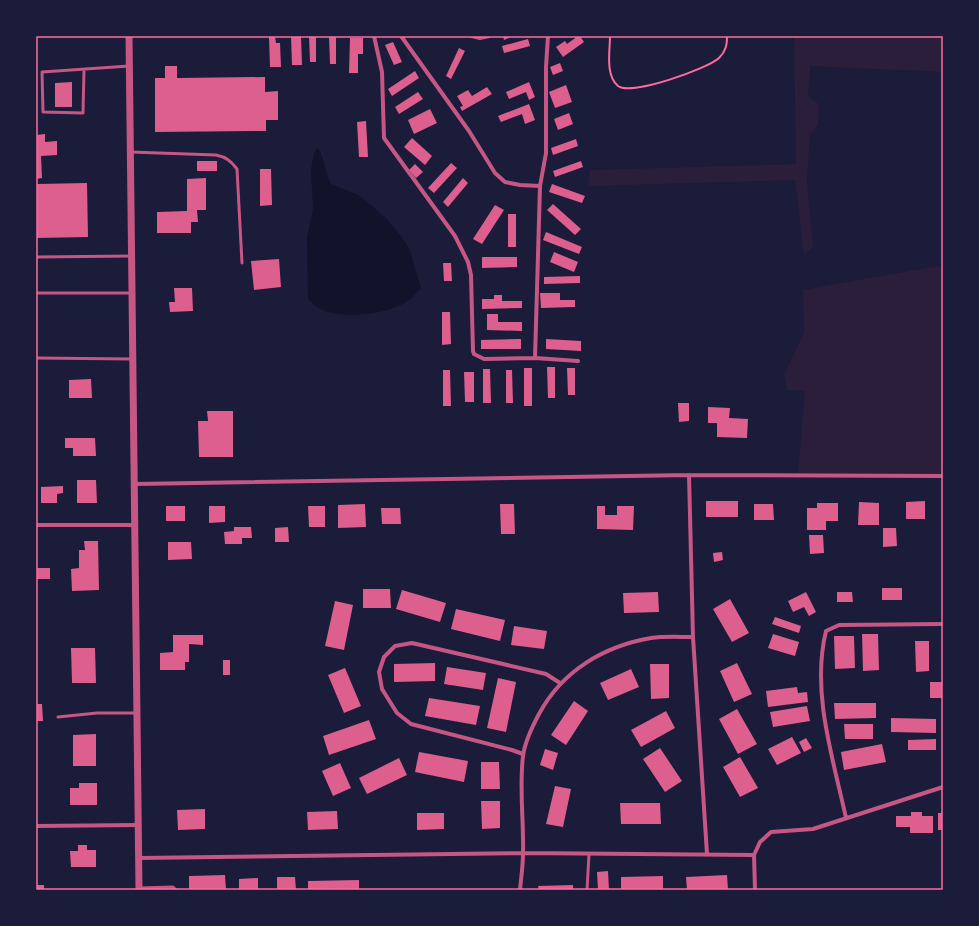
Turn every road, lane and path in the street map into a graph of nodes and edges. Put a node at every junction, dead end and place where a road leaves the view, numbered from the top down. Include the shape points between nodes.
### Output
1 (129, 36) edge
2 (374, 36) edge
3 (401, 36) edge
4 (472, 36) edge
5 (489, 36) edge
6 (548, 36) edge
7 (610, 36) edge
8 (727, 36) edge
9 (129, 66) junction
10 (84, 70) junction
11 (130, 152) junction
12 (540, 186) junction
13 (132, 256) junction
14 (36, 257) edge
15 (242, 263) dead end
16 (36, 293) edge
17 (132, 293) junction
18 (36, 358) edge
19 (535, 358) junction
20 (133, 359) junction
21 (578, 361) dead end
22 (689, 475) junction
23 (943, 476) edge
24 (135, 484) junction
25 (36, 525) edge
26 (135, 525) junction
27 (943, 624) edge
28 (693, 637) junction
29 (560, 683) junction
30 (137, 713) junction
31 (58, 716) dead end
32 (523, 754) junction
33 (943, 788) edge
34 (846, 818) junction
35 (138, 825) junction
36 (36, 826) edge
37 (523, 854) junction
38 (589, 854) junction
39 (706, 854) junction
40 (754, 855) junction
41 (138, 858) junction
42 (139, 889) edge
43 (176, 890) edge
44 (520, 890) edge
45 (587, 890) edge
46 (755, 890) edge

1 - 9 street
2 - 19 street via 382,72 384,138 455,236 468,262 471,275 473,352 484,359
3 - 12 street via 469,131 495,173 505,182
4 - 5 street
6 - 12 street via 546,153
7 - 8 path via 610,74 618,86 631,90 669,80 718,59 727,49
9 - 10 lane
9 - 11 street
10 - 10 lane via 42,72 43,112 83,113
11 - 13 street
11 - 15 lane via 216,155 232,162 237,169
12 - 19 street
13 - 14 lane
13 - 17 street
16 - 17 lane
17 - 20 street
18 - 20 lane
19 - 21 street
20 - 24 street
22 - 23 street
22 - 24 street
22 - 28 street
24 - 26 street
25 - 26 street
26 - 30 street
27 - 34 street via 838,625 826,631 820,653 821,698
28 - 29 street via 652,638 631,643 579,666
28 - 39 street
29 - 32 street via 544,704 529,732
29 - 32 street via 546,674 412,643 395,646 384,657 379,672 382,688 397,713 411,724
30 - 31 lane
30 - 35 street
32 - 37 street
33 - 34 street
34 - 40 street via 813,829 771,832 760,842
35 - 36 street
35 - 41 street
37 - 38 street
37 - 41 street
37 - 44 street
38 - 39 street
38 - 45 lane
39 - 40 street
40 - 46 street
41 - 42 street
42 - 43 lane via 173,887

